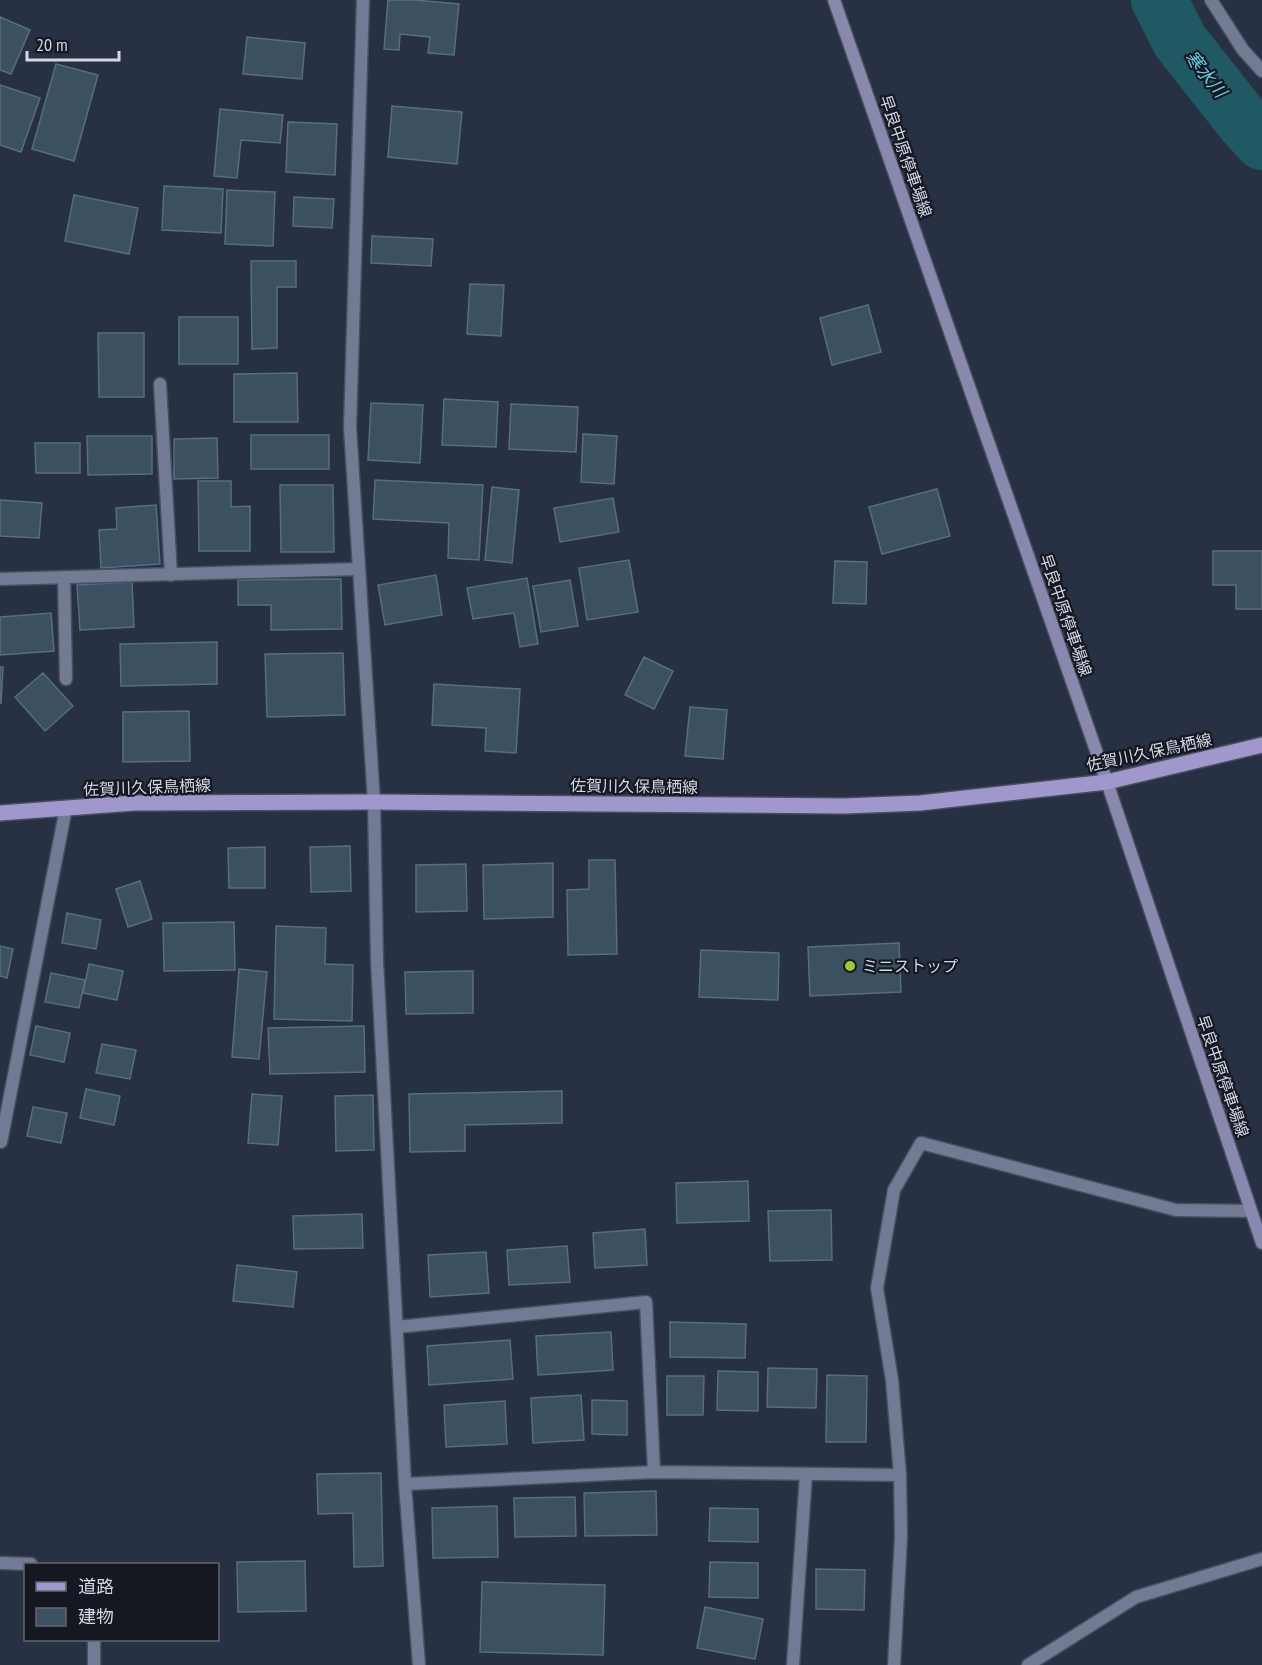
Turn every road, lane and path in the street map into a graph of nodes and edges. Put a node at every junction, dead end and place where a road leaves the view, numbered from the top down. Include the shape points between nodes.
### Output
1 (363, 0) edge
2 (834, 0) edge
3 (1211, 0) edge
4 (1262, 71) edge
5 (160, 384) dead end
6 (359, 569) junction
7 (171, 574) junction
8 (64, 577) junction
9 (0, 579) edge
10 (66, 679) dead end
11 (1262, 745) edge
12 (1107, 782) junction
13 (374, 802) junction
14 (66, 808) junction
15 (0, 813) edge
16 (1, 1142) edge
17 (1251, 1211) junction
18 (1262, 1243) edge
19 (397, 1327) junction
20 (654, 1472) junction
21 (806, 1474) junction
22 (900, 1475) junction
23 (405, 1484) junction
24 (1262, 1559) edge
25 (0, 1563) edge
26 (24, 1564) edge
27 (94, 1641) edge
28 (94, 1665) edge
29 (419, 1665) edge
30 (793, 1665) edge
31 (894, 1665) edge
32 (1028, 1665) edge

1 - 6 street via 350,426
2 - 12 main road, 早良中原停車場線
3 - 4 street via 1243,50
5 - 7 street
6 - 7 street
6 - 13 street
7 - 8 street
8 - 9 street
8 - 10 street
11 - 12 main road, 佐賀川久保鳥栖線
12 - 13 main road, 佐賀川久保鳥栖線 via 920,803 844,806
12 - 17 main road, 早良中原停車場線
13 - 14 main road, 佐賀川久保鳥栖線 via 134,803
13 - 19 street via 377,961
14 - 15 main road, 佐賀川久保鳥栖線
14 - 16 street
17 - 18 main road, 早良中原停車場線
17 - 22 street via 1176,1210 921,1143 894,1190 877,1288 892,1380
19 - 20 street via 646,1302
19 - 23 street
20 - 21 street
20 - 23 street
21 - 22 street
21 - 30 street
22 - 31 street
23 - 29 street
24 - 32 street via 1136,1597
25 - 26 street
27 - 28 street

